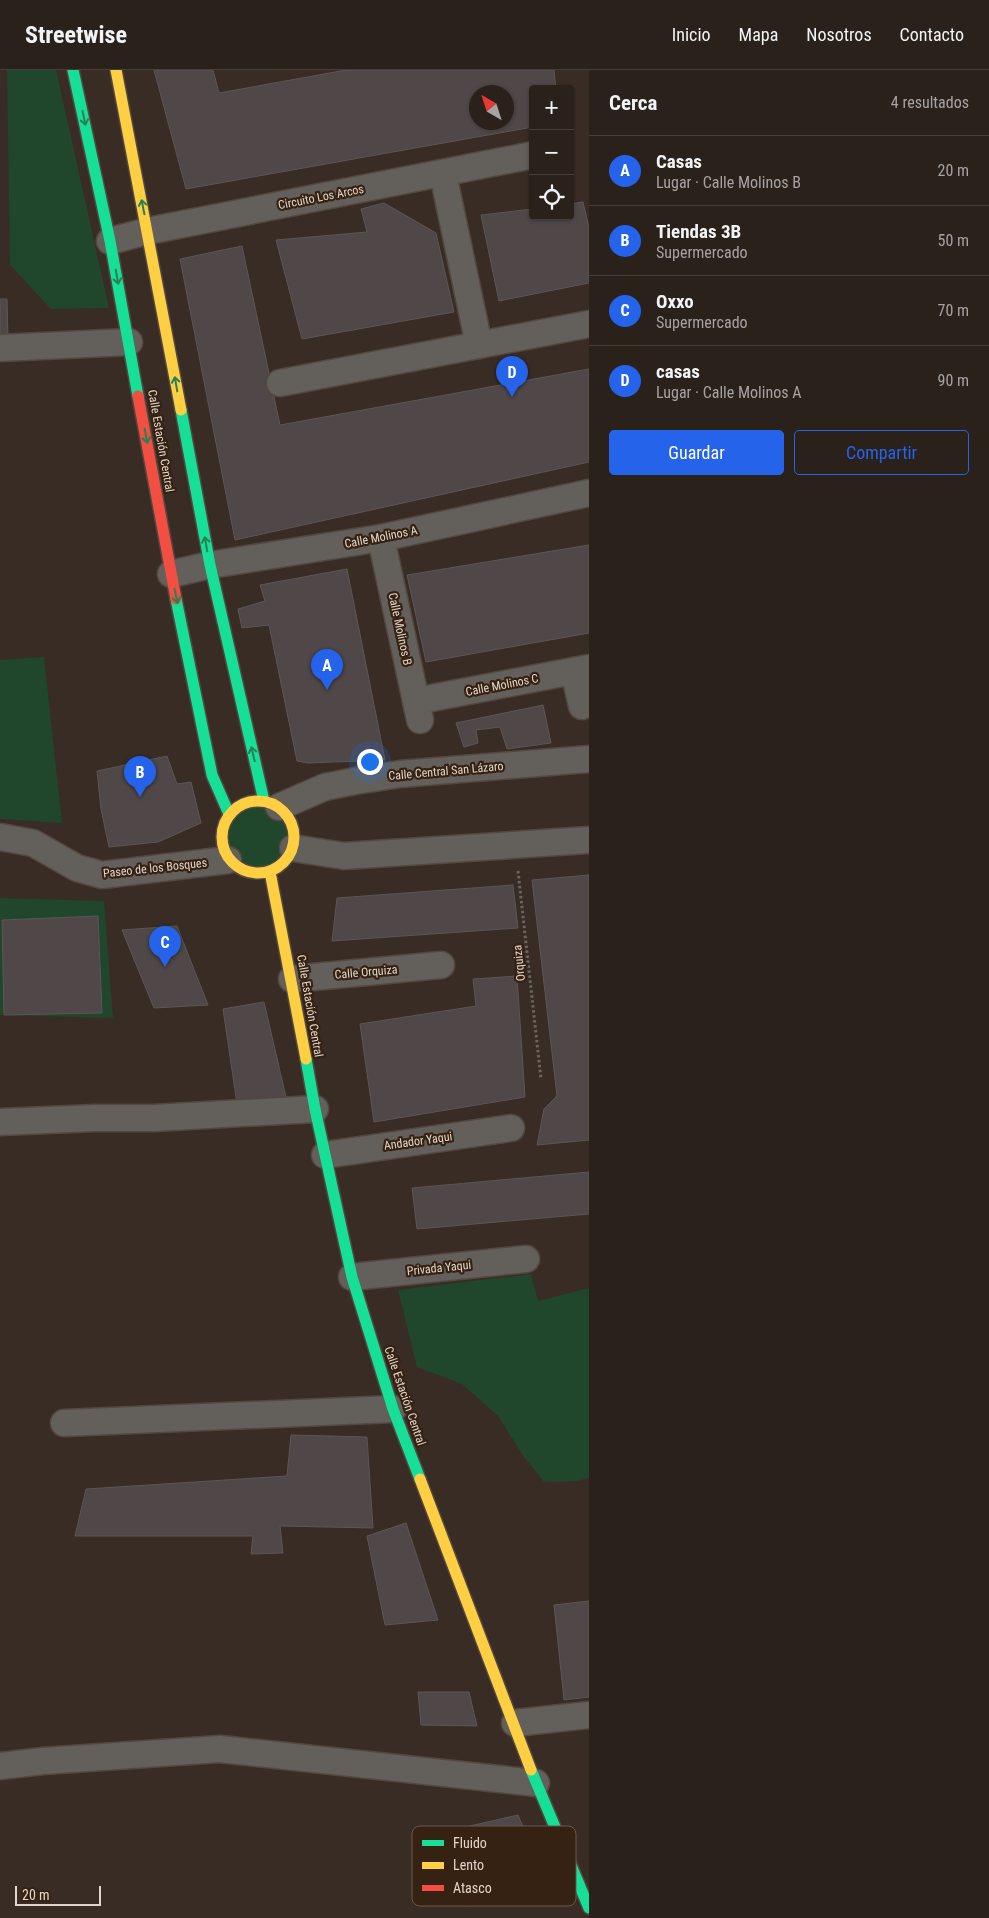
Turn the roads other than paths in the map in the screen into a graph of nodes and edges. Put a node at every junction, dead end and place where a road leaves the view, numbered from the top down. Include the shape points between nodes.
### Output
1 (73, 70) edge
2 (116, 70) edge
3 (529, 157) edge
4 (443, 174) junction
5 (148, 231) junction
6 (110, 241) junction
7 (589, 324) edge
8 (129, 342) junction
9 (479, 346) junction
10 (0, 348) edge
11 (280, 383) dead end
12 (589, 493) edge
13 (381, 538) junction
14 (210, 565) junction
15 (171, 574) junction
16 (581, 669) edge
17 (582, 706) dead end
18 (418, 711) joint
19 (589, 759) edge
20 (272, 804) junction
21 (229, 814) junction
22 (0, 837) edge
23 (589, 840) edge
24 (293, 848) junction
25 (228, 860) junction
26 (270, 872) junction
27 (441, 965) dead end
28 (292, 978) junction
29 (315, 1109) junction
30 (0, 1122) edge
31 (511, 1128) dead end
32 (325, 1155) junction
33 (526, 1258) dead end
34 (352, 1277) junction
35 (393, 1409) junction
36 (64, 1423) dead end
37 (589, 1715) edge
38 (514, 1723) junction
39 (0, 1766) edge
40 (536, 1783) junction
41 (554, 1826) edge
42 (576, 1877) edge
43 (589, 1908) edge

1 -> 6 street, Calle Estación Central
5 -> 2 street, Calle Estación Central
3 - 4 street, Circuito Los Arcos
4 - 5 street, Circuito Los Arcos
4 - 9 street
5 - 6 street, Circuito Los Arcos
14 -> 5 street, Calle Estación Central
6 -> 8 street, Calle Estación Central
7 - 9 street
8 - 10 street
8 -> 15 street, Calle Estación Central
9 - 11 street
12 - 13 street, Calle Molinos A
13 - 14 street, Calle Molinos A
13 - 18 street, Calle Molinos B
14 - 15 street, Calle Molinos A
20 -> 14 street, Calle Estación Central
15 -> 21 street, Calle Estación Central via 212,776
16 - 17 street
16 - 18 street, Calle Molinos C
19 - 20 street, Calle Central San Lázaro via 355,780
20 - 21 street via 245,802
20 - 24 street via 289,818 294,833
21 - 25 street via 221,828 221,845
22 - 25 street, Paseo de los Bosques via 33,843 77,868 102,875
23 - 24 street via 344,856
24 - 26 street via 288,858
25 - 26 street via 240,870 254,874
26 - 28 street, Calle Estación Central
27 - 28 street, Calle Orquiza
28 - 29 street, Calle Estación Central
29 - 30 street
29 - 32 street, Calle Estación Central
31 - 32 street, Andador Yaqui
32 - 34 street, Calle Estación Central
33 - 34 street, Privada Yaqui
34 - 35 street, Calle Estación Central
35 - 36 street
35 - 38 street, Calle Estación Central
37 - 38 street
38 - 40 street, Calle Estación Central
39 - 40 street via 220,1749
40 - 41 street, Calle Estación Central
42 - 43 street, Calle Estación Central

